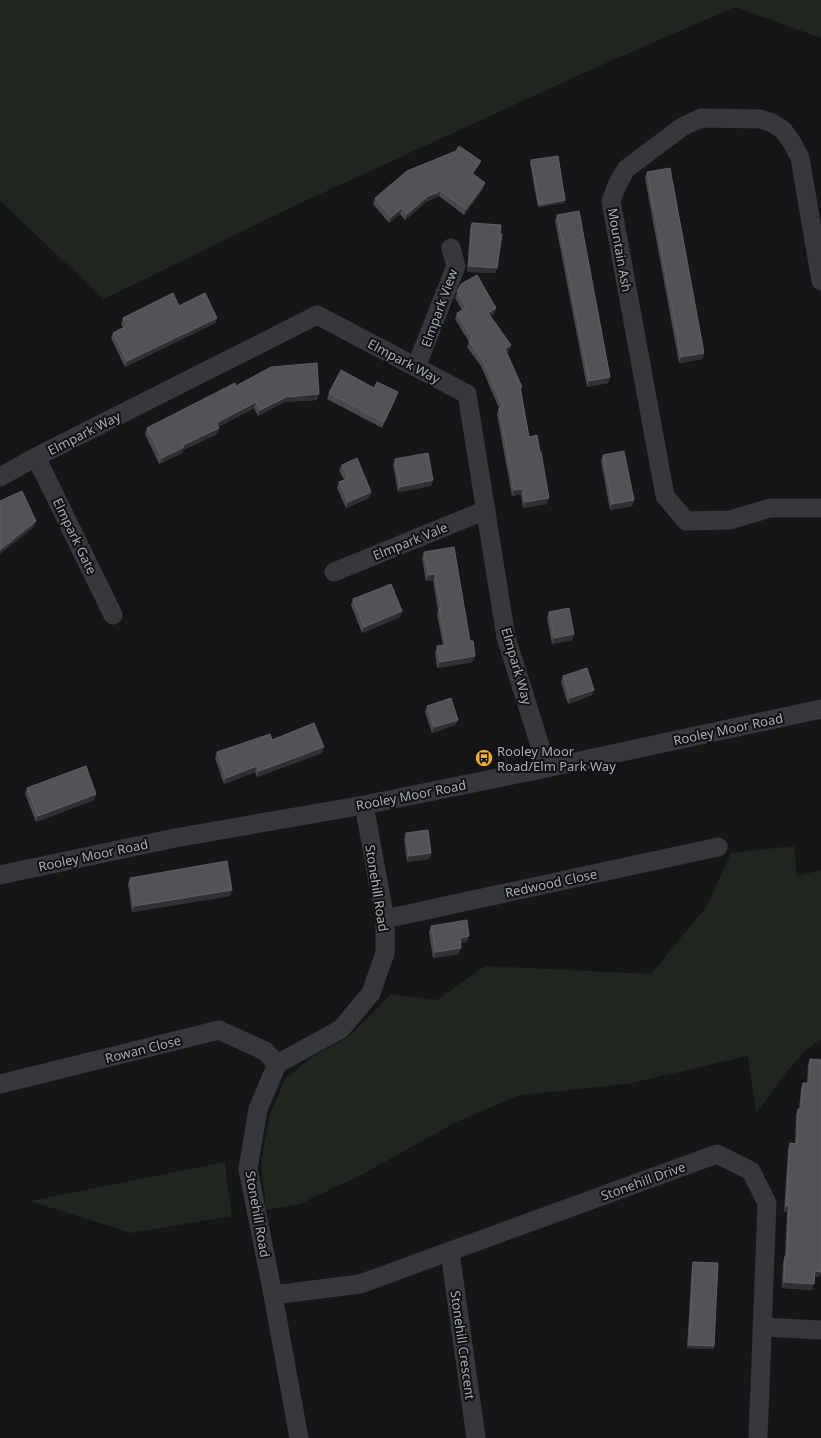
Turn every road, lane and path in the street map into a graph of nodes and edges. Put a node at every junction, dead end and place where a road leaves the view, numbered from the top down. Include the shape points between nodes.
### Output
1 (451, 248) dead end
2 (821, 281) edge
3 (416, 367) junction
4 (36, 457) junction
5 (0, 477) edge
6 (821, 508) edge
7 (486, 510) junction
8 (334, 572) dead end
9 (113, 615) dead end
10 (821, 709) edge
11 (548, 768) junction
12 (364, 805) junction
13 (718, 847) dead end
14 (0, 874) edge
15 (385, 919) junction
16 (277, 1064) junction
17 (0, 1084) edge
18 (450, 1252) junction
19 (273, 1295) junction
20 (762, 1327) junction
21 (821, 1330) edge
22 (299, 1438) edge
23 (476, 1438) edge
24 (758, 1438) edge

1 - 3 street, Elmpark View via 456,266
2 - 6 street, Mountain Ash via 800,158 783,130 772,123 760,119 701,118 682,127 626,170 617,185 611,201 665,496 686,521 730,520 770,508
3 - 4 street, Elmpark Way via 317,315
3 - 7 street, Elmpark Way via 467,394
4 - 5 street, Elmpark Way
4 - 9 street, Elmpark Gate
7 - 8 street, Elmpark Vale
7 - 11 street, Elmpark Way via 506,638
10 - 11 street, Rooley Moor Road
11 - 12 street, Rooley Moor Road
12 - 14 street, Rooley Moor Road via 175,838
12 - 15 street, Stonehill Road
13 - 15 street, Redwood Close
15 - 16 street, Stonehill Road via 385,953 371,993 341,1029
16 - 17 street, Rowan Close via 265,1051 219,1030
16 - 19 street, Stonehill Road via 258,1108 248,1169
18 - 19 street, Stonehill Drive via 360,1284
18 - 20 street, Stonehill Drive via 717,1154 751,1171 768,1203
18 - 23 street, Stonehill Crescent
19 - 22 street, Stonehill Road
20 - 21 street
20 - 24 street, Stonehill Drive

